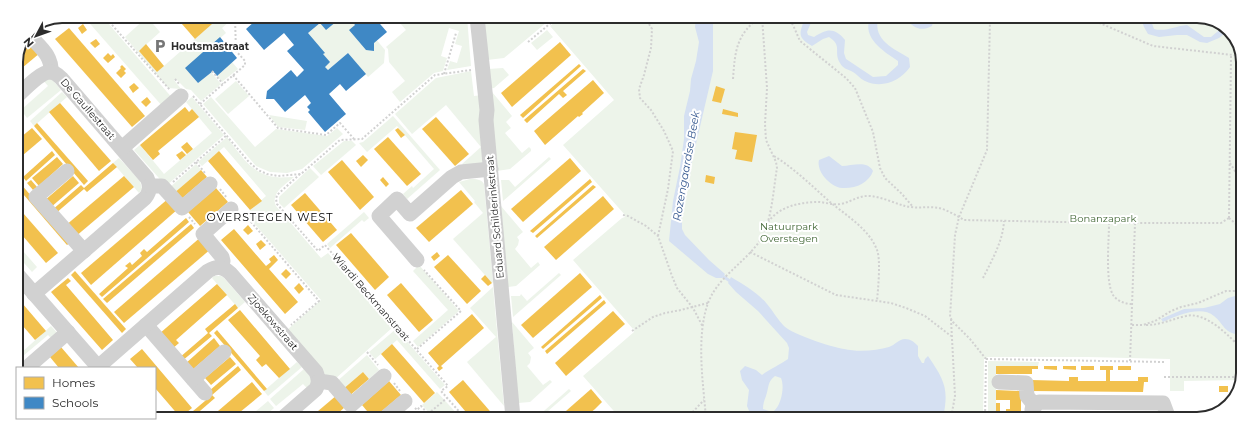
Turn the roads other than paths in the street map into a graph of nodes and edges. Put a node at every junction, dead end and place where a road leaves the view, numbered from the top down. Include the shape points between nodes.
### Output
1 (478, 23) edge
2 (31, 37) dead end
3 (51, 72) junction
4 (23, 91) edge
5 (183, 93) road end
6 (122, 148) junction
7 (491, 169) junction
8 (67, 171) dead end
9 (212, 182) road end
10 (158, 188) junction
11 (233, 207) road end
12 (84, 251) junction
13 (417, 260) road end
14 (221, 267) junction
15 (23, 281) edge
16 (34, 294) junction
17 (146, 325) junction
18 (68, 332) junction
19 (224, 352) dead end
20 (30, 365) dead end
21 (98, 367) edge
22 (385, 375) road end
23 (193, 379) junction
24 (319, 381) junction
25 (999, 382) dead end
26 (205, 393) dead end
27 (407, 400) road end
28 (290, 412) edge
29 (392, 412) edge
30 (512, 412) edge
31 (1034, 412) edge
32 (1166, 412) edge

1 - 7 street, Eduard Schilderinkstraat
2 - 3 street, De Gaullestraat via 50,59
3 - 4 street, De Gaullestraat via 44,73
3 - 6 street, De Gaullestraat via 61,78
5 - 6 street, De Gaullestraat
6 - 10 street, De Gaullestraat
7 - 13 street via 461,172 410,214 397,199 379,216
7 - 30 street, Eduard Schilderinkstraat
8 - 12 street via 36,198
9 - 10 street, De Gaullestraat via 182,208
10 - 12 street
11 - 14 street via 203,234 222,257
12 - 16 street
14 - 17 street via 208,271
14 - 24 street, Zjoekowstraat via 230,273 282,332 316,372
15 - 16 street
16 - 18 street
17 - 21 street
17 - 23 street
18 - 20 street
18 - 21 street
19 - 23 street
22 - 24 street via 350,405 332,383
23 - 26 street
24 - 28 street via 316,389
25 - 31 street via 1026,383 1027,396
27 - 29 street
31 - 32 street via 1039,402 1163,403

